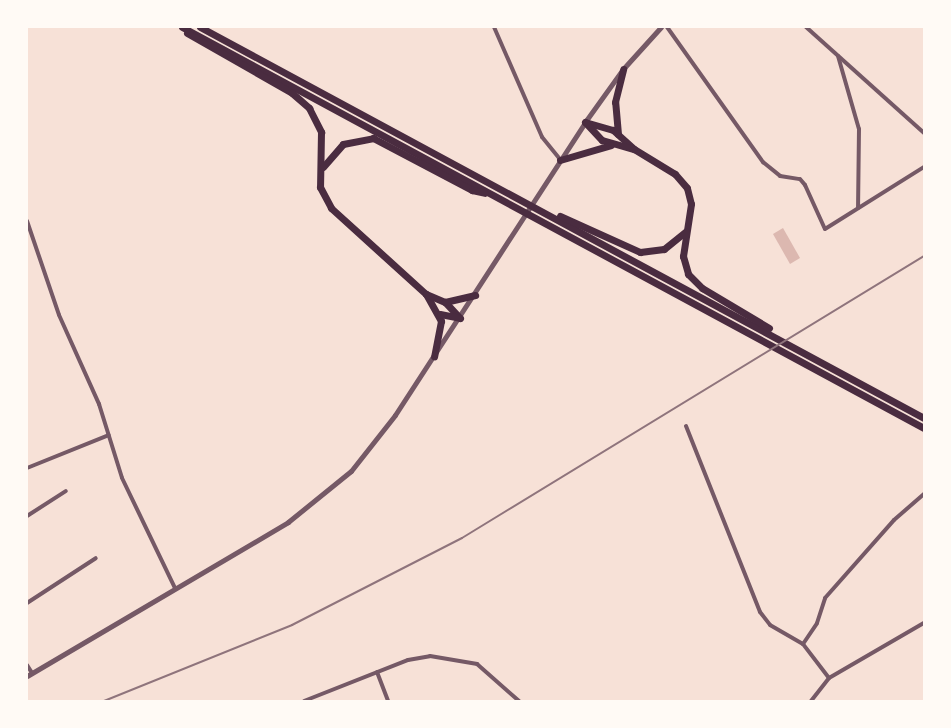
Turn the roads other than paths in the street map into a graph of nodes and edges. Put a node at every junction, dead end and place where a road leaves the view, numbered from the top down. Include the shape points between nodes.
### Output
1 (181, 27) edge
2 (200, 27) edge
3 (494, 27) edge
4 (661, 27) edge
5 (667, 27) edge
6 (806, 27) edge
7 (837, 55) junction
8 (623, 69) junction
9 (585, 122) junction
10 (924, 133) edge
11 (618, 134) junction
12 (611, 145) junction
13 (634, 149) junction
14 (560, 160) junction
15 (924, 168) edge
16 (322, 169) junction
17 (495, 195) junction
18 (858, 208) junction
19 (549, 213) junction
20 (27, 221) edge
21 (686, 231) junction
22 (426, 294) junction
23 (476, 295) junction
24 (445, 302) junction
25 (440, 314) junction
26 (460, 318) junction
27 (778, 336) junction
28 (434, 356) junction
29 (924, 418) edge
30 (686, 426) dead end
31 (924, 428) edge
32 (109, 435) junction
33 (27, 468) edge
34 (66, 491) dead end
35 (924, 494) edge
36 (27, 516) edge
37 (96, 558) dead end
38 (175, 588) junction
39 (27, 603) edge
40 (924, 623) edge
41 (802, 644) junction
42 (27, 665) edge
43 (377, 672) junction
44 (30, 674) edge
45 (829, 678) junction
46 (304, 701) edge
47 (388, 701) edge
48 (519, 701) edge
49 (811, 701) edge

1 - 16 highway via 198,42 302,100 321,132
1 - 17 highway
2 - 19 highway
3 - 14 street via 542,137
4 - 8 street
5 - 18 street via 763,162 775,173 800,179 805,185 825,229
6 - 7 street
7 - 10 street
7 - 18 street via 859,129
8 - 9 street
8 - 11 highway via 615,102
9 - 11 highway
9 - 12 highway via 594,135
9 - 14 street
11 - 13 highway
12 - 13 highway
12 - 14 highway
13 - 21 highway via 675,174 687,188 691,204
14 - 23 street
15 - 18 street
16 - 17 highway via 343,144 373,138 472,190
16 - 22 highway via 320,187 331,208
17 - 31 highway
19 - 21 highway via 577,220 640,252 664,249
19 - 27 highway
20 - 32 street via 59,315 86,370
21 - 27 highway via 683,256 694,281 758,318
22 - 24 highway
22 - 25 highway
23 - 24 highway
23 - 26 street
24 - 26 highway
25 - 26 highway
25 - 28 highway via 442,326
26 - 28 street
27 - 29 highway
28 - 38 street via 368,450 331,489 288,522
30 - 41 street via 760,612 770,625
32 - 33 street
32 - 38 street via 139,519
34 - 36 street
35 - 41 street via 887,527 825,598 817,623
37 - 39 street
38 - 44 street
40 - 45 street
41 - 45 street
42 - 44 street
43 - 46 street
43 - 47 street
43 - 48 street via 408,660 454,658 477,664
45 - 49 street

